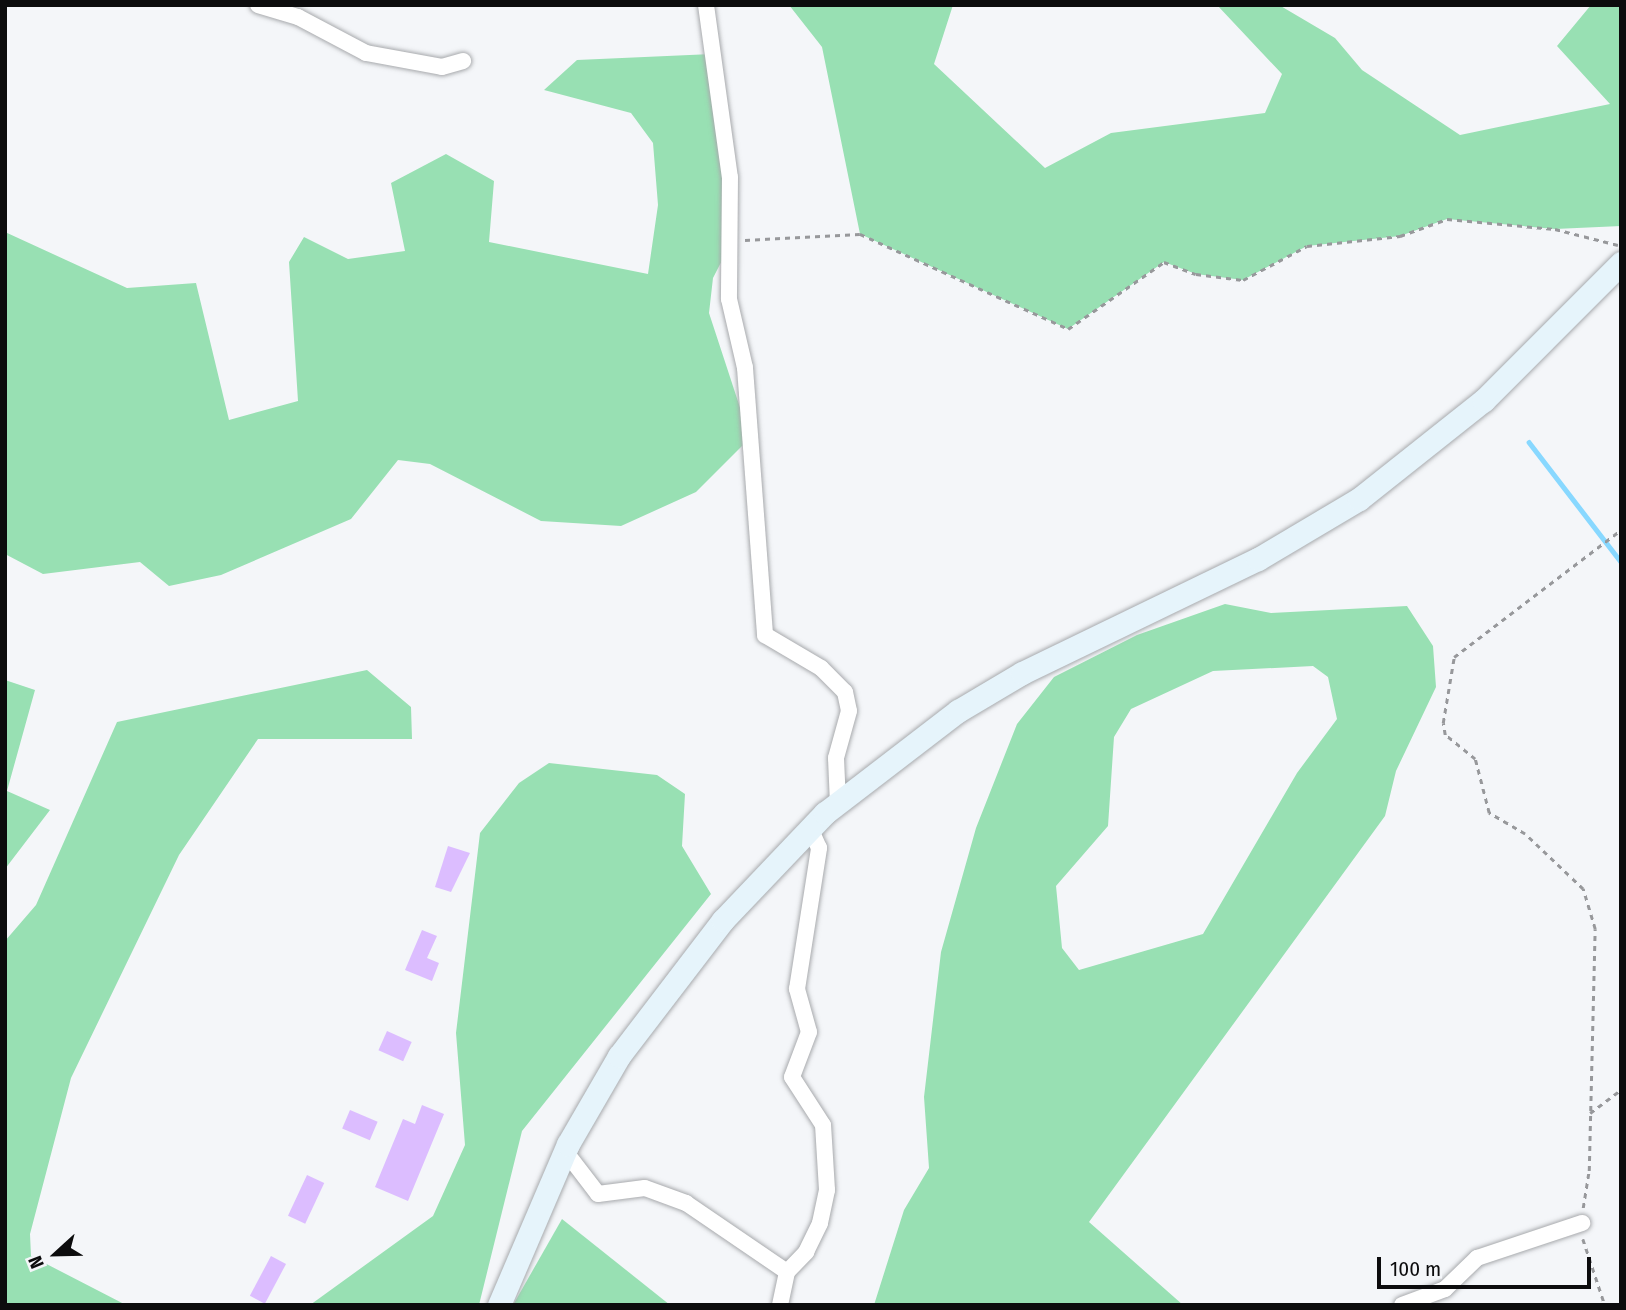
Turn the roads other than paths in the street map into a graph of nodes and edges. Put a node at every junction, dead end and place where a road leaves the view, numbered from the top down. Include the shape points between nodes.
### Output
1 (258, 5) edge
2 (706, 5) edge
3 (463, 61) dead end
4 (1621, 263) edge
5 (838, 803) junction
6 (810, 828) junction
7 (565, 1151) junction
8 (1582, 1223) road end
9 (787, 1272) junction
10 (499, 1305) edge
11 (780, 1305) edge
12 (1402, 1305) edge

1 - 3 street via 298,17 366,53 442,67
2 - 5 street via 730,177 729,299 744,369 765,635 821,668 845,692 849,711 836,758
4 - 5 street via 1484,400 1359,499 1258,559 1022,673 958,711
5 - 6 street
6 - 7 street via 682,969 619,1056
6 - 9 street via 819,848 797,989 809,1032 792,1077 823,1125 827,1190 806,1252
7 - 9 street via 598,1194 645,1188 686,1203
7 - 10 street
8 - 12 street via 1477,1258 1445,1289
9 - 11 street

